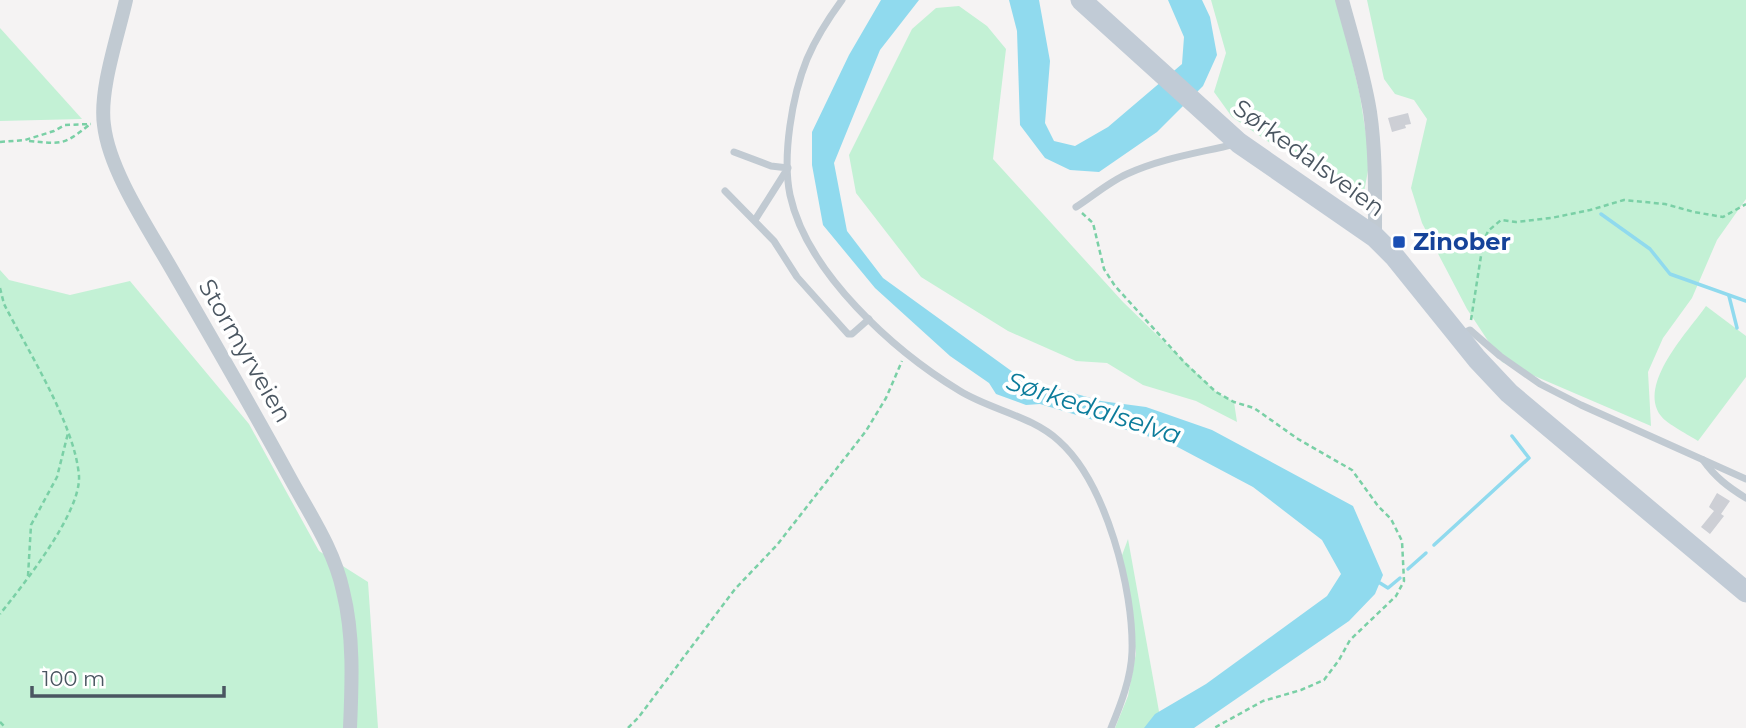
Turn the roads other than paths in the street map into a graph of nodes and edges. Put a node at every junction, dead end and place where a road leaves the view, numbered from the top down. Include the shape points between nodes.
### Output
1 (126, 0) edge
2 (842, 0) edge
3 (1081, 0) edge
4 (1342, 0) edge
5 (1239, 143) junction
6 (734, 152) dead end
7 (788, 167) junction
8 (725, 191) dead end
9 (1076, 207) road end
10 (755, 220) junction
11 (1375, 237) junction
12 (869, 319) junction
13 (1464, 333) junction
14 (1702, 459) junction
15 (1746, 479) edge
16 (1746, 498) edge
17 (1746, 592) edge
18 (350, 728) edge
19 (1111, 728) edge

1 - 18 street, Stormyrveien via 96,123 122,179 248,400 335,565 351,644
2 - 7 lane via 806,61 795,101
3 - 5 street, Sørkedalsveien
4 - 11 street via 1370,112
5 - 9 lane via 1142,168
5 - 11 street, Sørkedalsveien
6 - 7 lane via 771,166
7 - 10 lane
7 - 12 lane via 794,209 813,250
8 - 10 lane
10 - 12 lane via 848,334
11 - 13 street, Sørkedalsveien
12 - 19 lane via 961,392 1049,433 1081,465 1116,544 1130,614 1129,673
13 - 14 lane via 1540,384
13 - 17 street, Sørkedalsveien via 1492,376 1534,416
14 - 15 lane
14 - 16 lane via 1724,485

